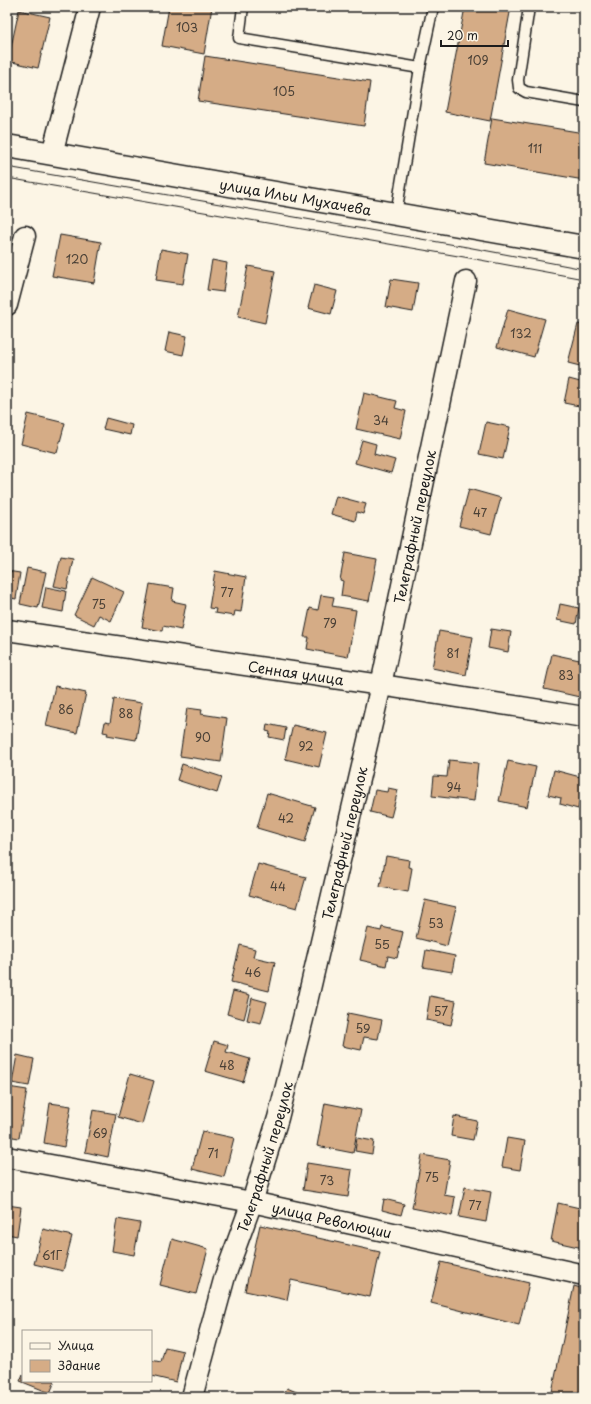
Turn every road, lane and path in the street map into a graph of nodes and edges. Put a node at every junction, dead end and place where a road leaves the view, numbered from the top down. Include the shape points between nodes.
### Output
1 (90, 7) edge
2 (243, 7) edge
3 (433, 7) edge
4 (529, 7) edge
5 (420, 68) junction
6 (584, 102) edge
7 (7, 146) edge
8 (52, 154) junction
9 (396, 214) junction
10 (25, 236) dead end
11 (584, 247) edge
12 (466, 281) dead end
13 (7, 305) edge
14 (7, 630) edge
15 (381, 685) junction
16 (584, 717) edge
17 (7, 1157) edge
18 (252, 1202) junction
19 (584, 1275) edge
20 (192, 1397) edge

1 - 8 street
2 - 5 lane via 239,38
3 - 5 lane
4 - 6 lane via 519,88 526,92
5 - 9 lane
7 - 8 street, улица Ильи Мухачева
8 - 9 street, улица Ильи Мухачева
9 - 11 street, улица Ильи Мухачева
10 - 13 street
12 - 15 street, Телеграфный переулок
14 - 15 street, Сенная улица
15 - 16 street, Сенная улица
15 - 18 street, Телеграфный переулок via 303,1019 278,1118
17 - 18 street, улица Революции
18 - 19 street, улица Революции
18 - 20 street, Телеграфный переулок via 225,1276

